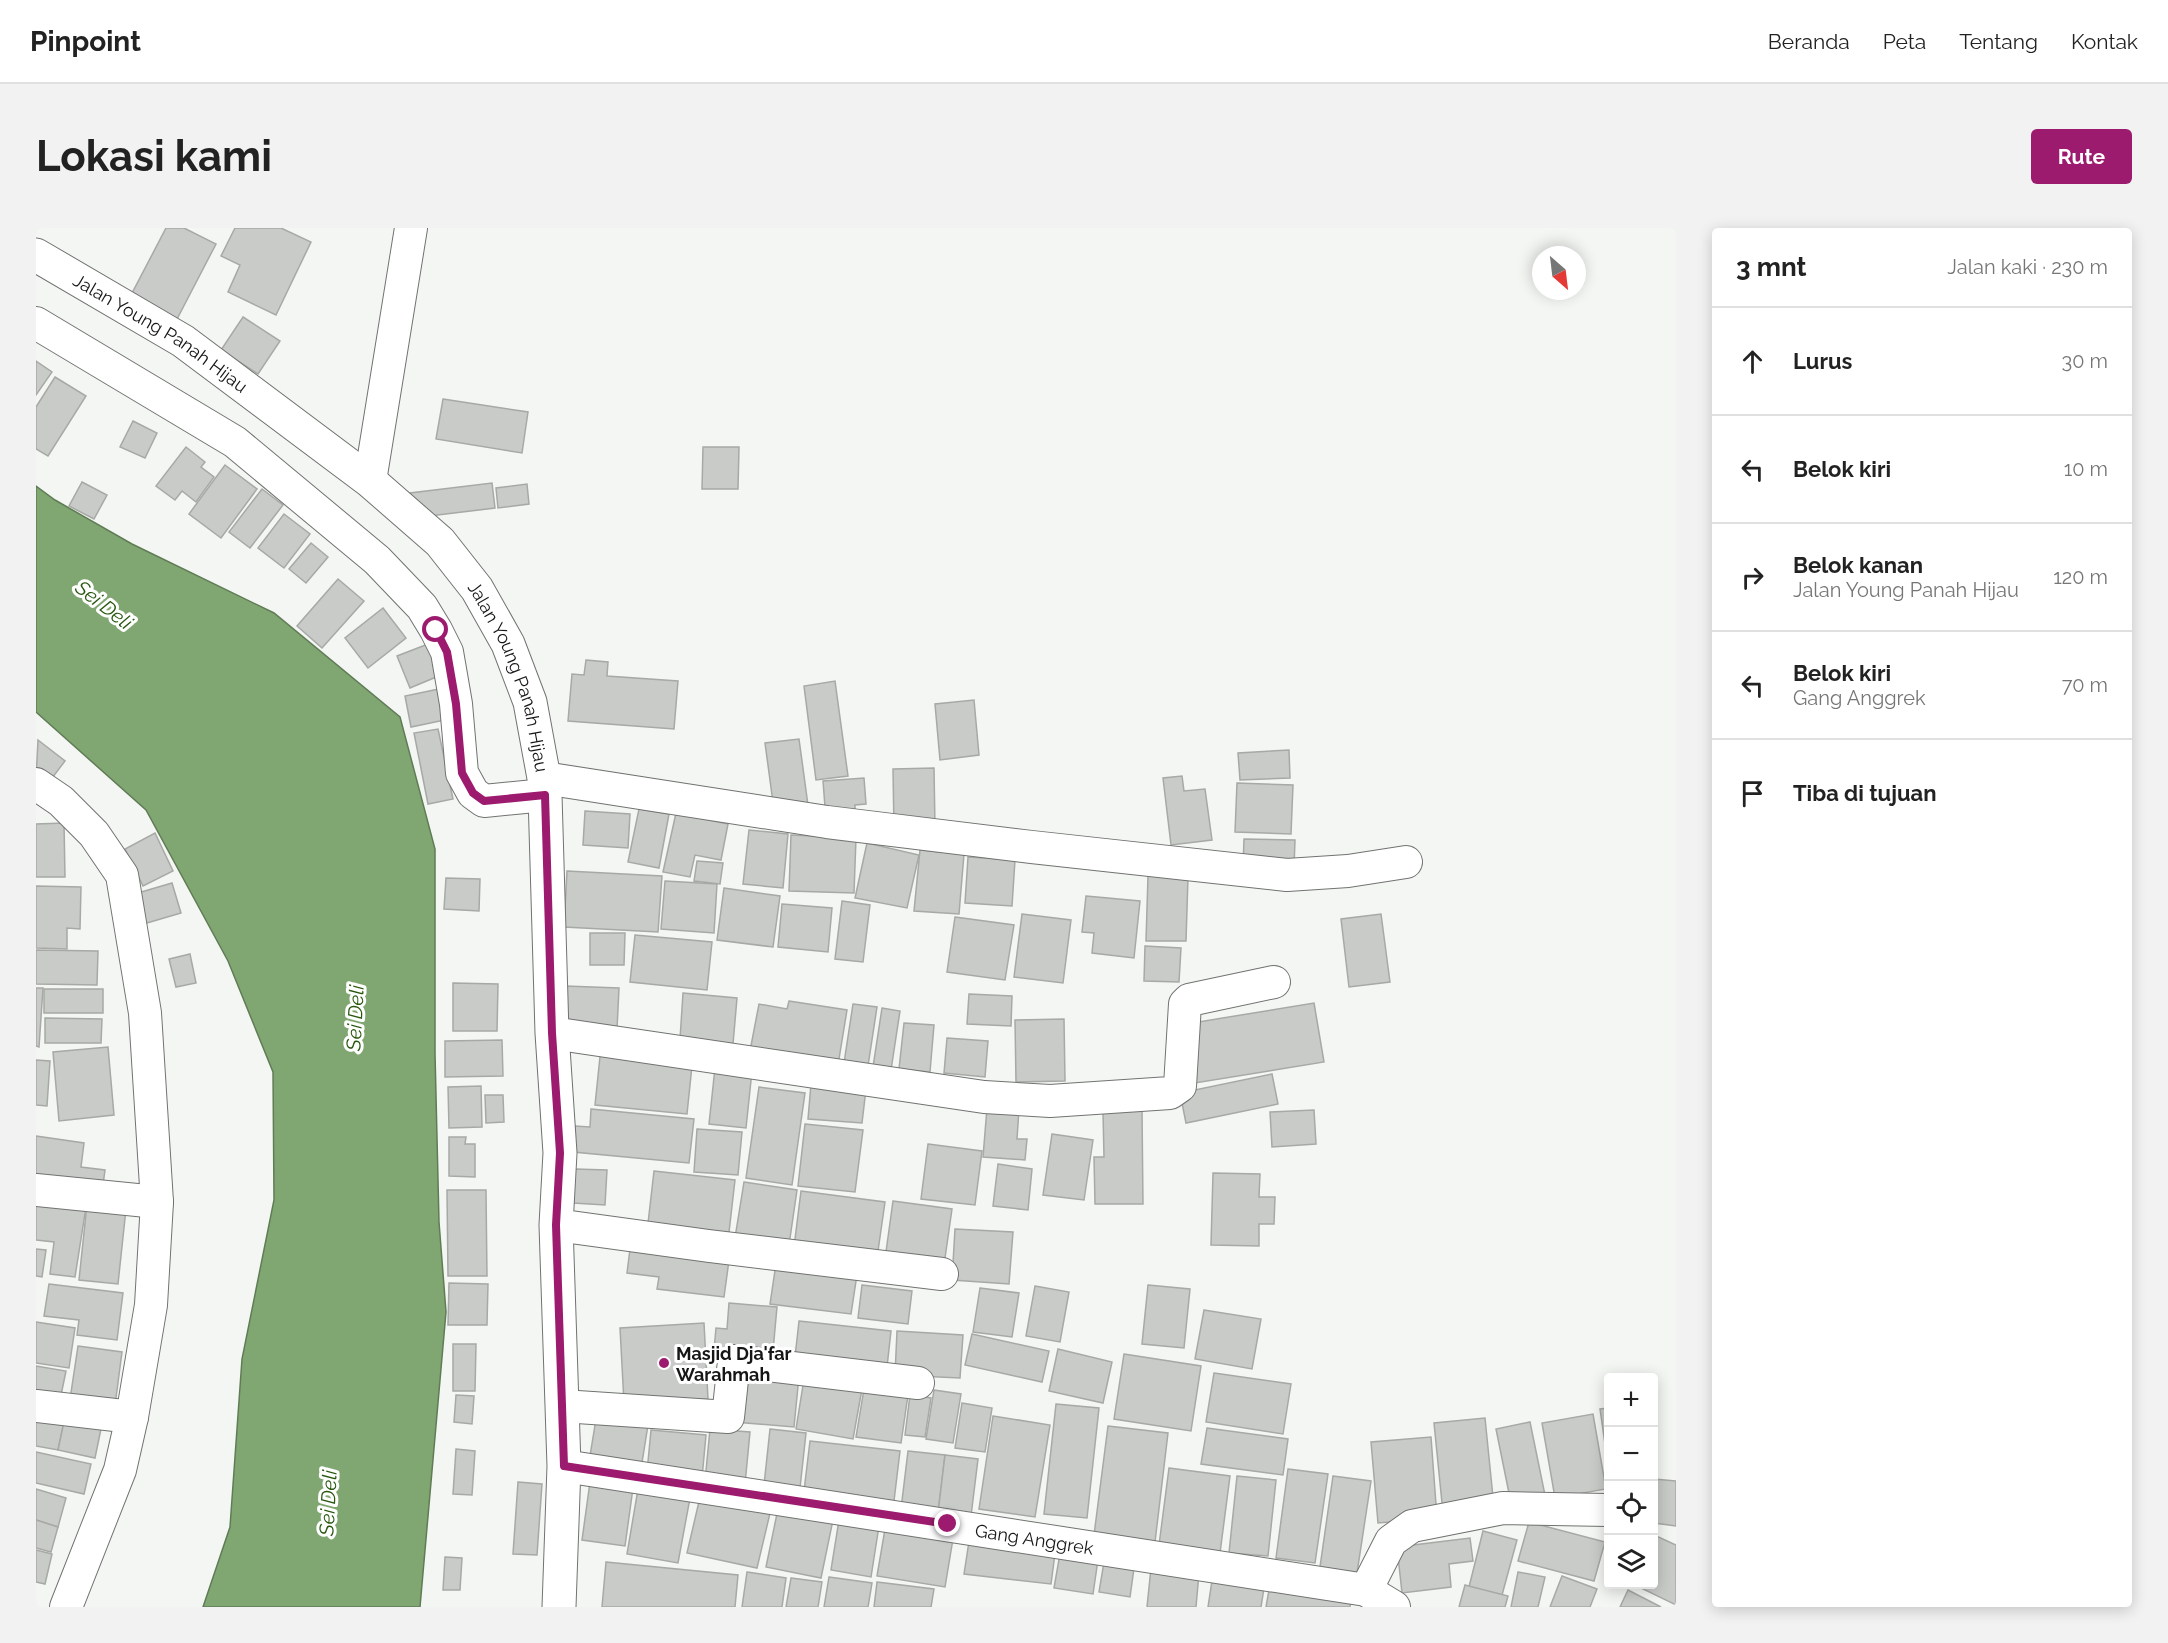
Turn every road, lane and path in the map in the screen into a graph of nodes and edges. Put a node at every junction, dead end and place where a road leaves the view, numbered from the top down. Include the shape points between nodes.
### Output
1 (411, 228) edge
2 (36, 255) edge
3 (36, 323) edge
4 (370, 481) junction
5 (36, 784) edge
6 (545, 786) junction
7 (1406, 862) dead end
8 (1274, 982) dead end
9 (552, 1033) junction
10 (36, 1190) edge
11 (157, 1202) junction
12 (556, 1225) junction
13 (942, 1274) dead end
14 (918, 1383) dead end
15 (36, 1406) edge
16 (561, 1406) junction
17 (132, 1418) junction
18 (564, 1466) junction
19 (1604, 1510) edge
20 (1366, 1590) junction
21 (66, 1607) edge
22 (559, 1607) edge
23 (1394, 1607) edge

1 - 4 street
2 - 4 street, Jalan Young Panah Hijau via 183,341
3 - 6 street via 235,442 378,560 422,607 447,652 462,773 473,793 484,801
4 - 6 street, Jalan Young Panah Hijau via 440,542 477,589 508,644 530,702
5 - 11 street via 61,801 94,834 122,874 145,1012
6 - 7 street via 1287,875
6 - 9 street, Jalan Young Panah Hijau
8 - 9 street via 1185,1004 1180,1086 1170,1093 1050,1101 984,1097
9 - 12 street, Jalan Young Panah Hijau via 560,1153
10 - 11 street
11 - 17 street via 151,1305
12 - 13 street
12 - 16 street, Jalan Young Panah Hijau
14 - 16 street via 734,1361 728,1416
15 - 17 street
16 - 18 street, Jalan Young Panah Hijau
17 - 21 street via 120,1470
18 - 20 street, Gang Anggrek
18 - 22 street, Jalan Young Panah Hijau
19 - 20 street via 1503,1508 1412,1526 1390,1541
20 - 23 street, Gang Anggrek

